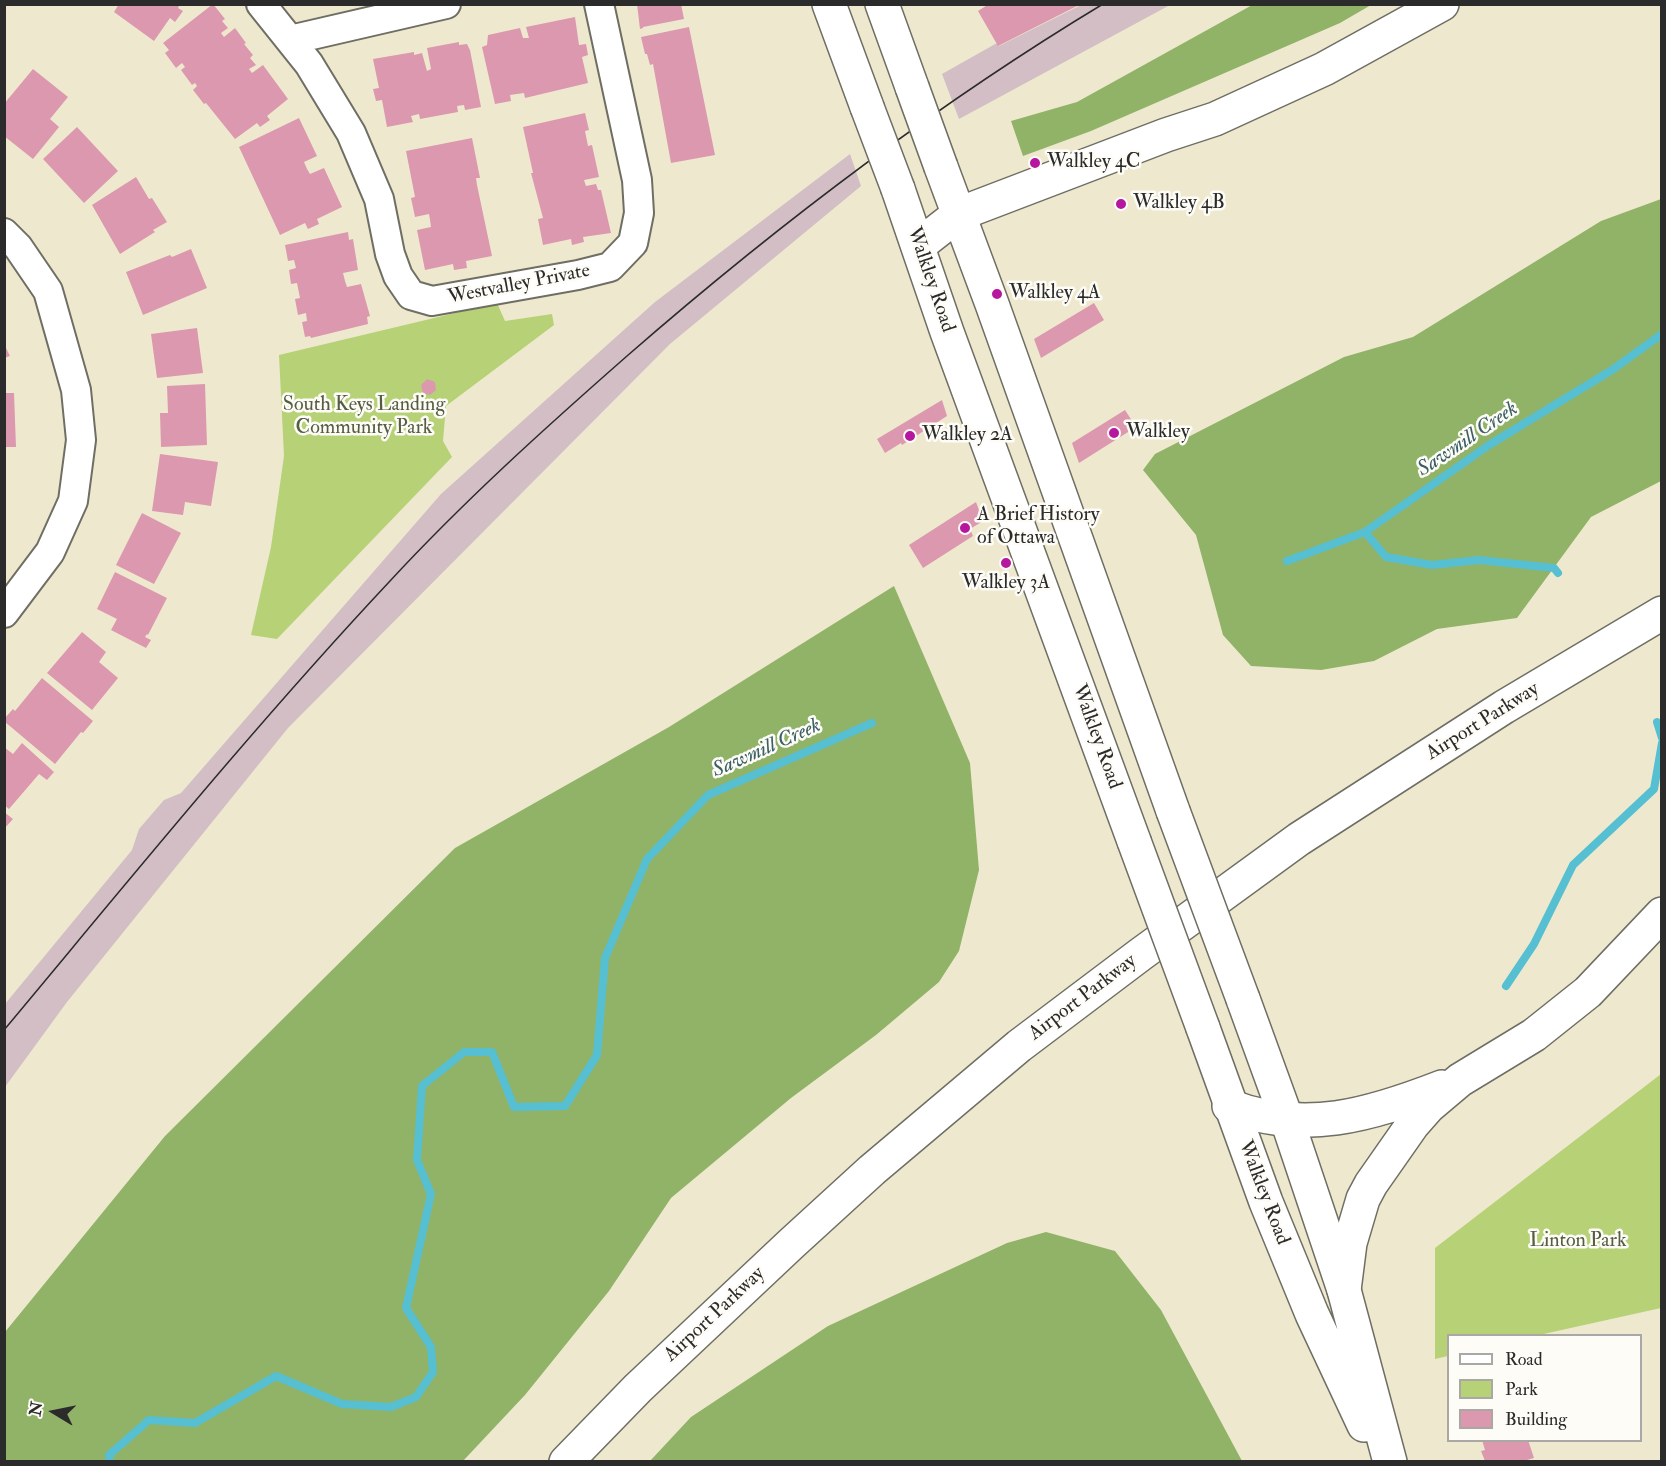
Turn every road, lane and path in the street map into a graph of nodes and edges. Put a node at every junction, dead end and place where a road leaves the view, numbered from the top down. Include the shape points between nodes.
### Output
1 (261, 4) edge
2 (446, 4) edge
3 (599, 4) edge
4 (829, 4) edge
5 (882, 4) edge
6 (1442, 4) edge
7 (290, 40) junction
8 (963, 225) junction
9 (4, 233) edge
10 (918, 246) junction
11 (4, 613) edge
12 (1662, 613) edge
13 (1662, 914) edge
14 (1460, 1080) junction
15 (1229, 1106) junction
16 (1287, 1120) junction
17 (1344, 1290) junction
18 (566, 1461) edge
19 (1382, 1461) edge
20 (1390, 1461) edge

1 - 7 street, Westvalley Private
2 - 7 street
3 - 7 street, Westvalley Private via 637,180 639,213 633,243 610,267 432,301 411,295 398,276 379,199 351,133
4 - 10 main road, Walkley Road, bridge
5 - 8 main road, bridge
6 - 8 main road via 1324,69
8 - 10 main road
8 - 16 main road, bridge
9 - 11 street via 48,291 76,390 81,440 73,501 50,552
10 - 15 main road, Walkley Road, bridge
12 - 18 main road, Airport Parkway via 1504,707 1299,839 1019,1046 791,1244
13 - 14 main road via 1588,992 1534,1035
14 - 16 main road via 1356,1116
14 - 17 main road via 1413,1124 1371,1184 1350,1243
15 - 16 main road
15 - 19 main road, Walkley Road via 1312,1314
16 - 17 main road
17 - 20 main road

